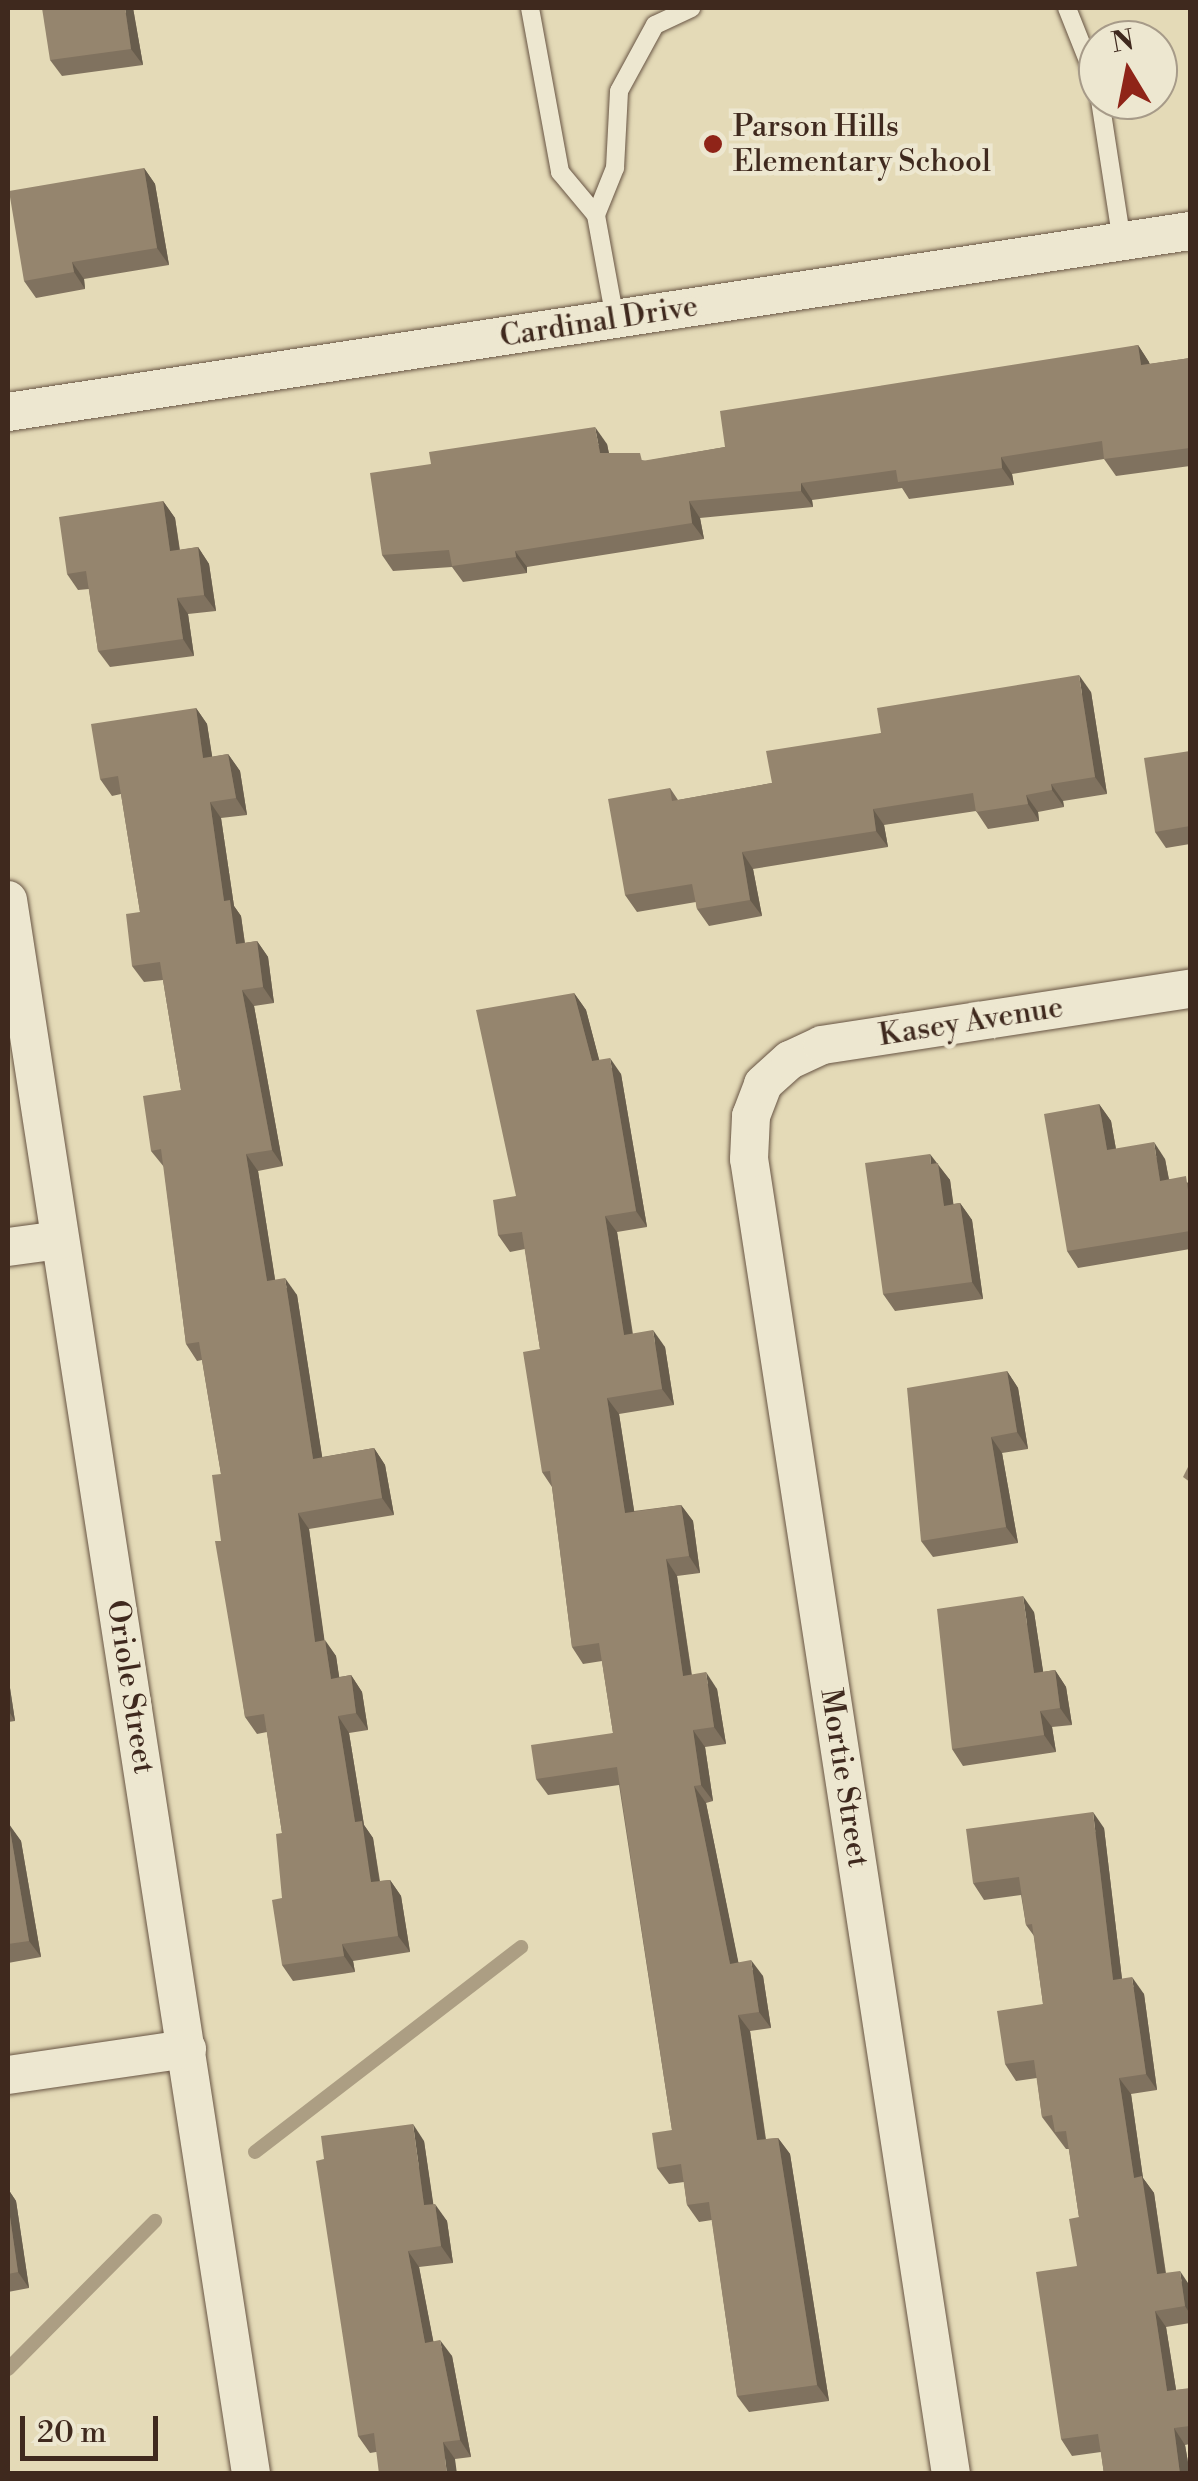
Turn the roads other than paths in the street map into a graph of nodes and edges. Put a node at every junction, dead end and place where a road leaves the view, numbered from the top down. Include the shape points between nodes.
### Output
1 (530, 8) edge
2 (691, 8) edge
3 (1067, 8) edge
4 (1078, 36) edge
5 (1103, 120) edge
6 (596, 215) junction
7 (1190, 231) edge
8 (1122, 242) junction
9 (616, 319) junction
10 (8, 412) edge
11 (8, 900) edge
12 (1190, 988) edge
13 (764, 1084) joint
14 (60, 1240) junction
15 (8, 1247) edge
16 (187, 2049) junction
17 (8, 2075) edge
18 (251, 2474) edge
19 (951, 2474) edge

1 - 6 lane via 560,172
2 - 6 lane via 655,26 634,55 619,91 615,168
3 - 4 lane
5 - 8 lane
6 - 9 lane
7 - 8 street, Cardinal Drive
8 - 9 street, Cardinal Drive
9 - 10 street, Cardinal Drive
11 - 14 street, Oriole Street
12 - 13 street, Kasey Avenue via 822,1045 790,1060
13 - 19 street, Mortie Street via 751,1116 750,1159
14 - 15 street
14 - 16 street, Oriole Street
16 - 17 street
16 - 18 street, Oriole Street

